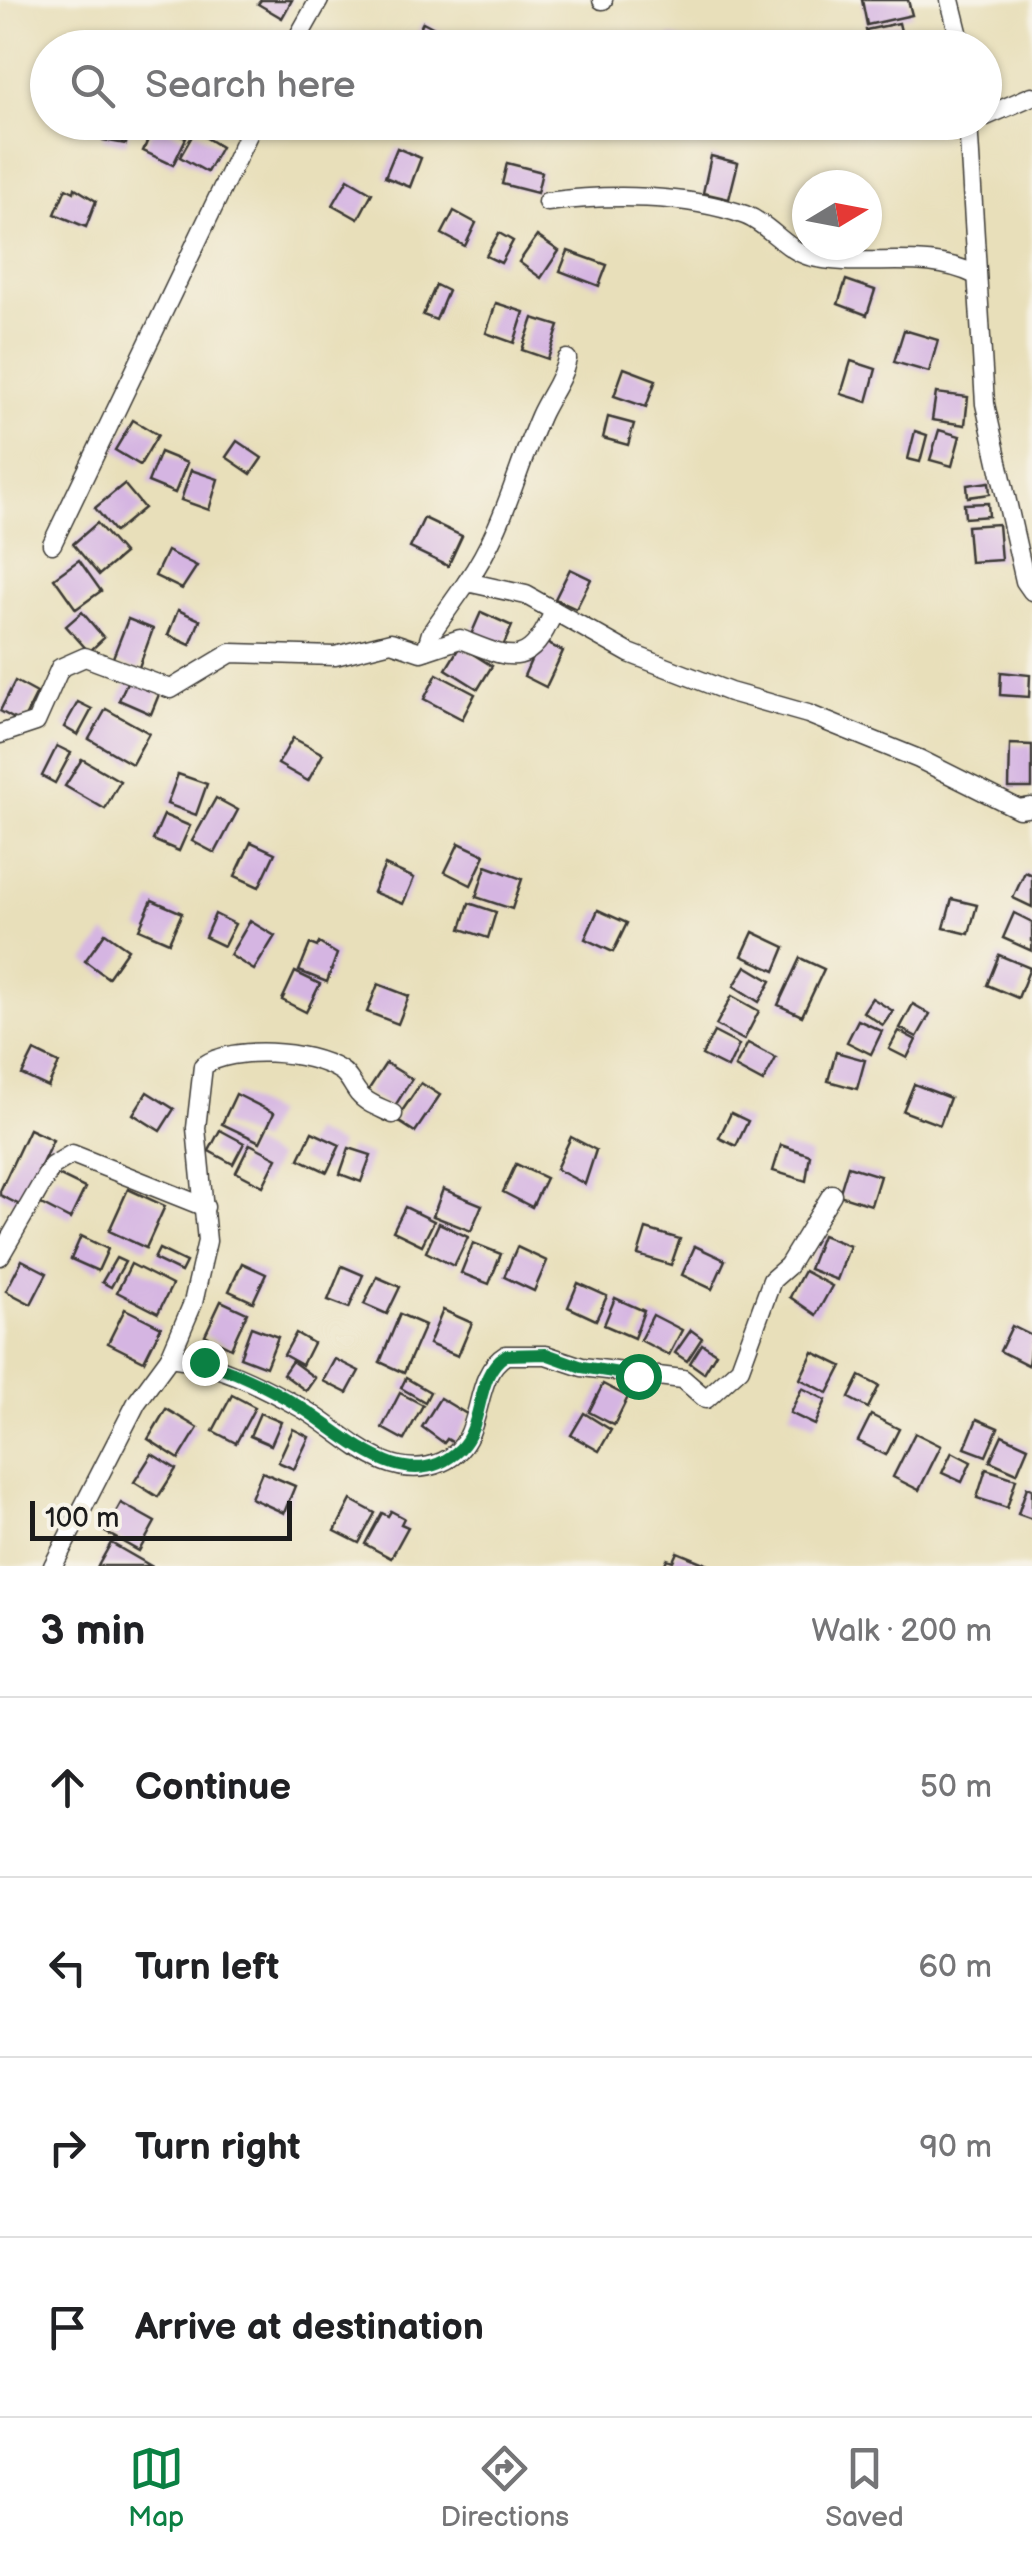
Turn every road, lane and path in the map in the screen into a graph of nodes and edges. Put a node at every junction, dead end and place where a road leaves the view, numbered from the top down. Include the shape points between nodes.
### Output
1 (319, 0) edge
2 (950, 0) edge
3 (302, 30) edge
4 (958, 30) edge
5 (1032, 96) edge
6 (1002, 110) edge
7 (245, 140) edge
8 (970, 140) edge
9 (547, 202) dead end
10 (976, 275) junction
11 (568, 360) dead end
12 (52, 544) dead end
13 (467, 582) junction
14 (1032, 591) edge
15 (554, 611) junction
16 (426, 650) junction
17 (0, 734) edge
18 (1032, 806) edge
19 (393, 1114) dead end
20 (832, 1194) dead end
21 (205, 1207) junction
22 (0, 1256) edge
23 (170, 1358) junction
24 (54, 1566) edge

1 - 3 street
2 - 4 street
5 - 6 street
7 - 12 street
8 - 10 street
9 - 10 street via 594,196 688,204 745,215 804,256 942,263
10 - 14 street via 984,404 1004,503
11 - 13 street via 541,413 495,540
13 - 15 street via 526,594
13 - 16 street
15 - 16 street via 520,658 460,639
15 - 18 street via 630,653 808,714 1018,809
16 - 17 street via 391,642 335,656 231,652 170,689 85,656 60,668 36,722
19 - 21 street via 366,1101 334,1066 280,1054 217,1057 203,1066 198,1088
20 - 23 street via 788,1266 772,1280 740,1368 706,1399 683,1379 582,1367 546,1354 506,1355 488,1372 462,1448 443,1462 398,1465 362,1452 302,1408 220,1366
21 - 22 street via 72,1154 52,1166
21 - 23 street via 200,1275
23 - 24 street via 137,1402

